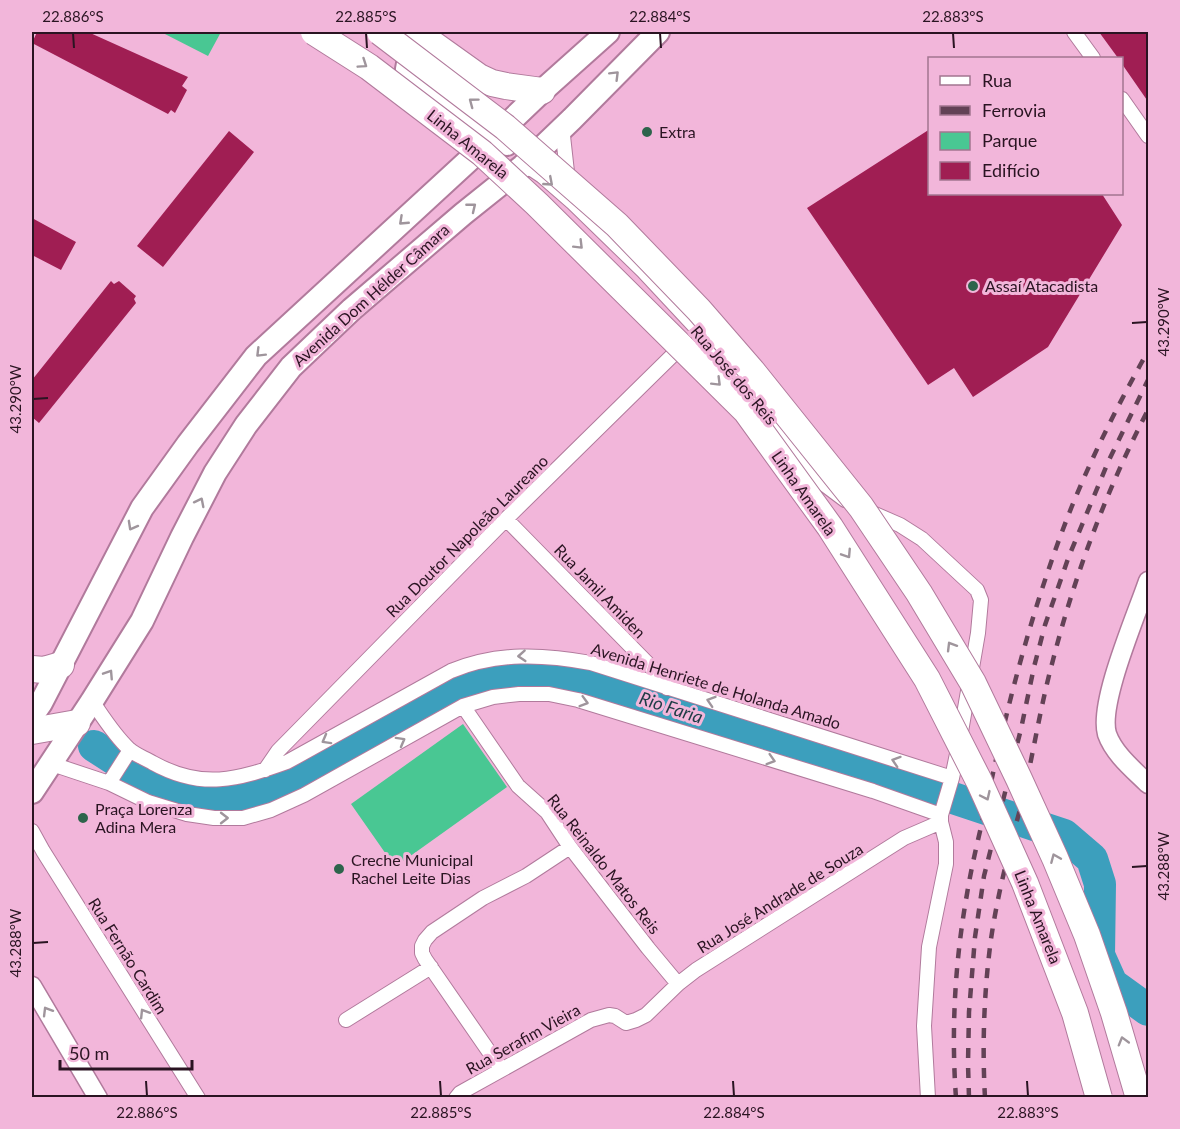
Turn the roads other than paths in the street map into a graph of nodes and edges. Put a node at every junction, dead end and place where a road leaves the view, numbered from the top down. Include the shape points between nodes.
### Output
1 (314, 32) edge
2 (380, 32) edge
3 (416, 32) edge
4 (609, 32) edge
5 (658, 32) edge
6 (1074, 32) edge
7 (443, 51) junction
8 (1092, 57) edge
9 (542, 90) junction
10 (1123, 100) edge
11 (562, 127) junction
12 (1149, 136) edge
13 (493, 138) junction
14 (543, 145) junction
15 (523, 166) junction
16 (573, 203) junction
17 (698, 330) junction
18 (506, 519) junction
19 (1149, 581) edge
20 (61, 665) junction
21 (32, 669) edge
22 (667, 688) junction
23 (92, 700) junction
24 (463, 706) junction
25 (32, 716) edge
26 (77, 723) junction
27 (32, 731) edge
28 (128, 753) junction
29 (50, 763) junction
30 (265, 770) junction
31 (113, 776) junction
32 (951, 784) junction
33 (1149, 784) edge
34 (32, 792) edge
35 (942, 814) junction
36 (32, 831) edge
37 (570, 847) junction
38 (431, 967) junction
39 (678, 984) junction
40 (32, 986) edge
41 (609, 1015) joint
42 (346, 1020) dead end
43 (501, 1069) junction
44 (98, 1098) edge
45 (198, 1098) edge
46 (456, 1098) edge
47 (928, 1098) edge
48 (1099, 1098) edge
49 (1139, 1098) edge

1 -> 48 highway, Linha Amarela, bridge via 482,153 746,411 830,527 927,679 1025,883 1075,1013
49 -> 2 highway, Linha Amarela, bridge via 1087,935 1019,779 973,683 920,593 861,507 752,371 617,225 506,126
3 - 7 highway
4 - 9 main road, Avenida Dom Hélder Câmara
11 -> 5 main road, Avenida Dom Hélder Câmara
6 - 8 street
7 - 9 highway via 478,77
7 - 13 main road via 427,48 409,58 407,69 412,79
9 - 13 main road, Avenida Dom Hélder Câmara
10 - 12 street
11 - 14 main road, Avenida Dom Hélder Câmara
11 - 16 street
13 - 14 main road via 525,147
13 -> 20 main road, Avenida Dom Hélder Câmara via 256,356 142,508
14 - 15 main road, Avenida Dom Hélder Câmara
15 -> 16 street, Rua José dos Reis via 542,176
23 -> 15 main road, Avenida Dom Hélder Câmara via 142,621 215,473 246,424 291,367 352,309
16 - 17 street, Rua José dos Reis
17 - 18 street, Rua Doutor Napoleão Laureano
17 - 32 street, Rua José dos Reis via 821,482 844,499 911,531 977,590 980,620
18 - 22 street, Rua Jamil Amiden via 656,672
18 - 30 street, Rua Doutor Napoleão Laureano via 278,751
19 - 33 street via 1108,697 1106,715 1107,733 1115,748
20 - 21 highway
20 - 25 main road, Avenida Dom Hélder Câmara
22 -> 30 street, Avenida Henriete de Holanda Amado via 591,663 559,657 528,655 467,664 287,762
32 -> 22 street, Avenida Henriete de Holanda Amado
23 - 26 main road, Avenida Dom Hélder Câmara
23 - 28 street, Avenida Henriete de Holanda Amado
31 -> 24 street via 148,802 187,814 243,818 304,795
24 -> 35 street via 519,694 549,694 578,700
24 - 37 street, Rua Reinaldo Matos Reis via 518,786 547,812
26 - 27 highway
26 - 29 main road, Avenida Dom Hélder Câmara
28 - 30 street, Avenida Henriete de Holanda Amado via 187,777 208,780
28 - 31 street
29 - 31 street
29 - 34 main road, Avenida Dom Hélder Câmara
32 - 35 street, Rua José dos Reis
35 - 39 street, Rua José Andrade de Souza
35 - 47 street via 946,864 929,947 924,1026
45 -> 36 street, Rua Fernão Cardim
37 - 38 street via 432,932 422,946
37 - 39 street, Rua Reinaldo Matos Reis
38 - 42 street
38 - 43 street
39 - 41 street, Rua José Andrade de Souza via 641,1018 626,1023
44 -> 40 street
41 - 43 street, Rua Serafim Vieira via 574,1029
43 - 46 street, Rua Serafim Vieira

